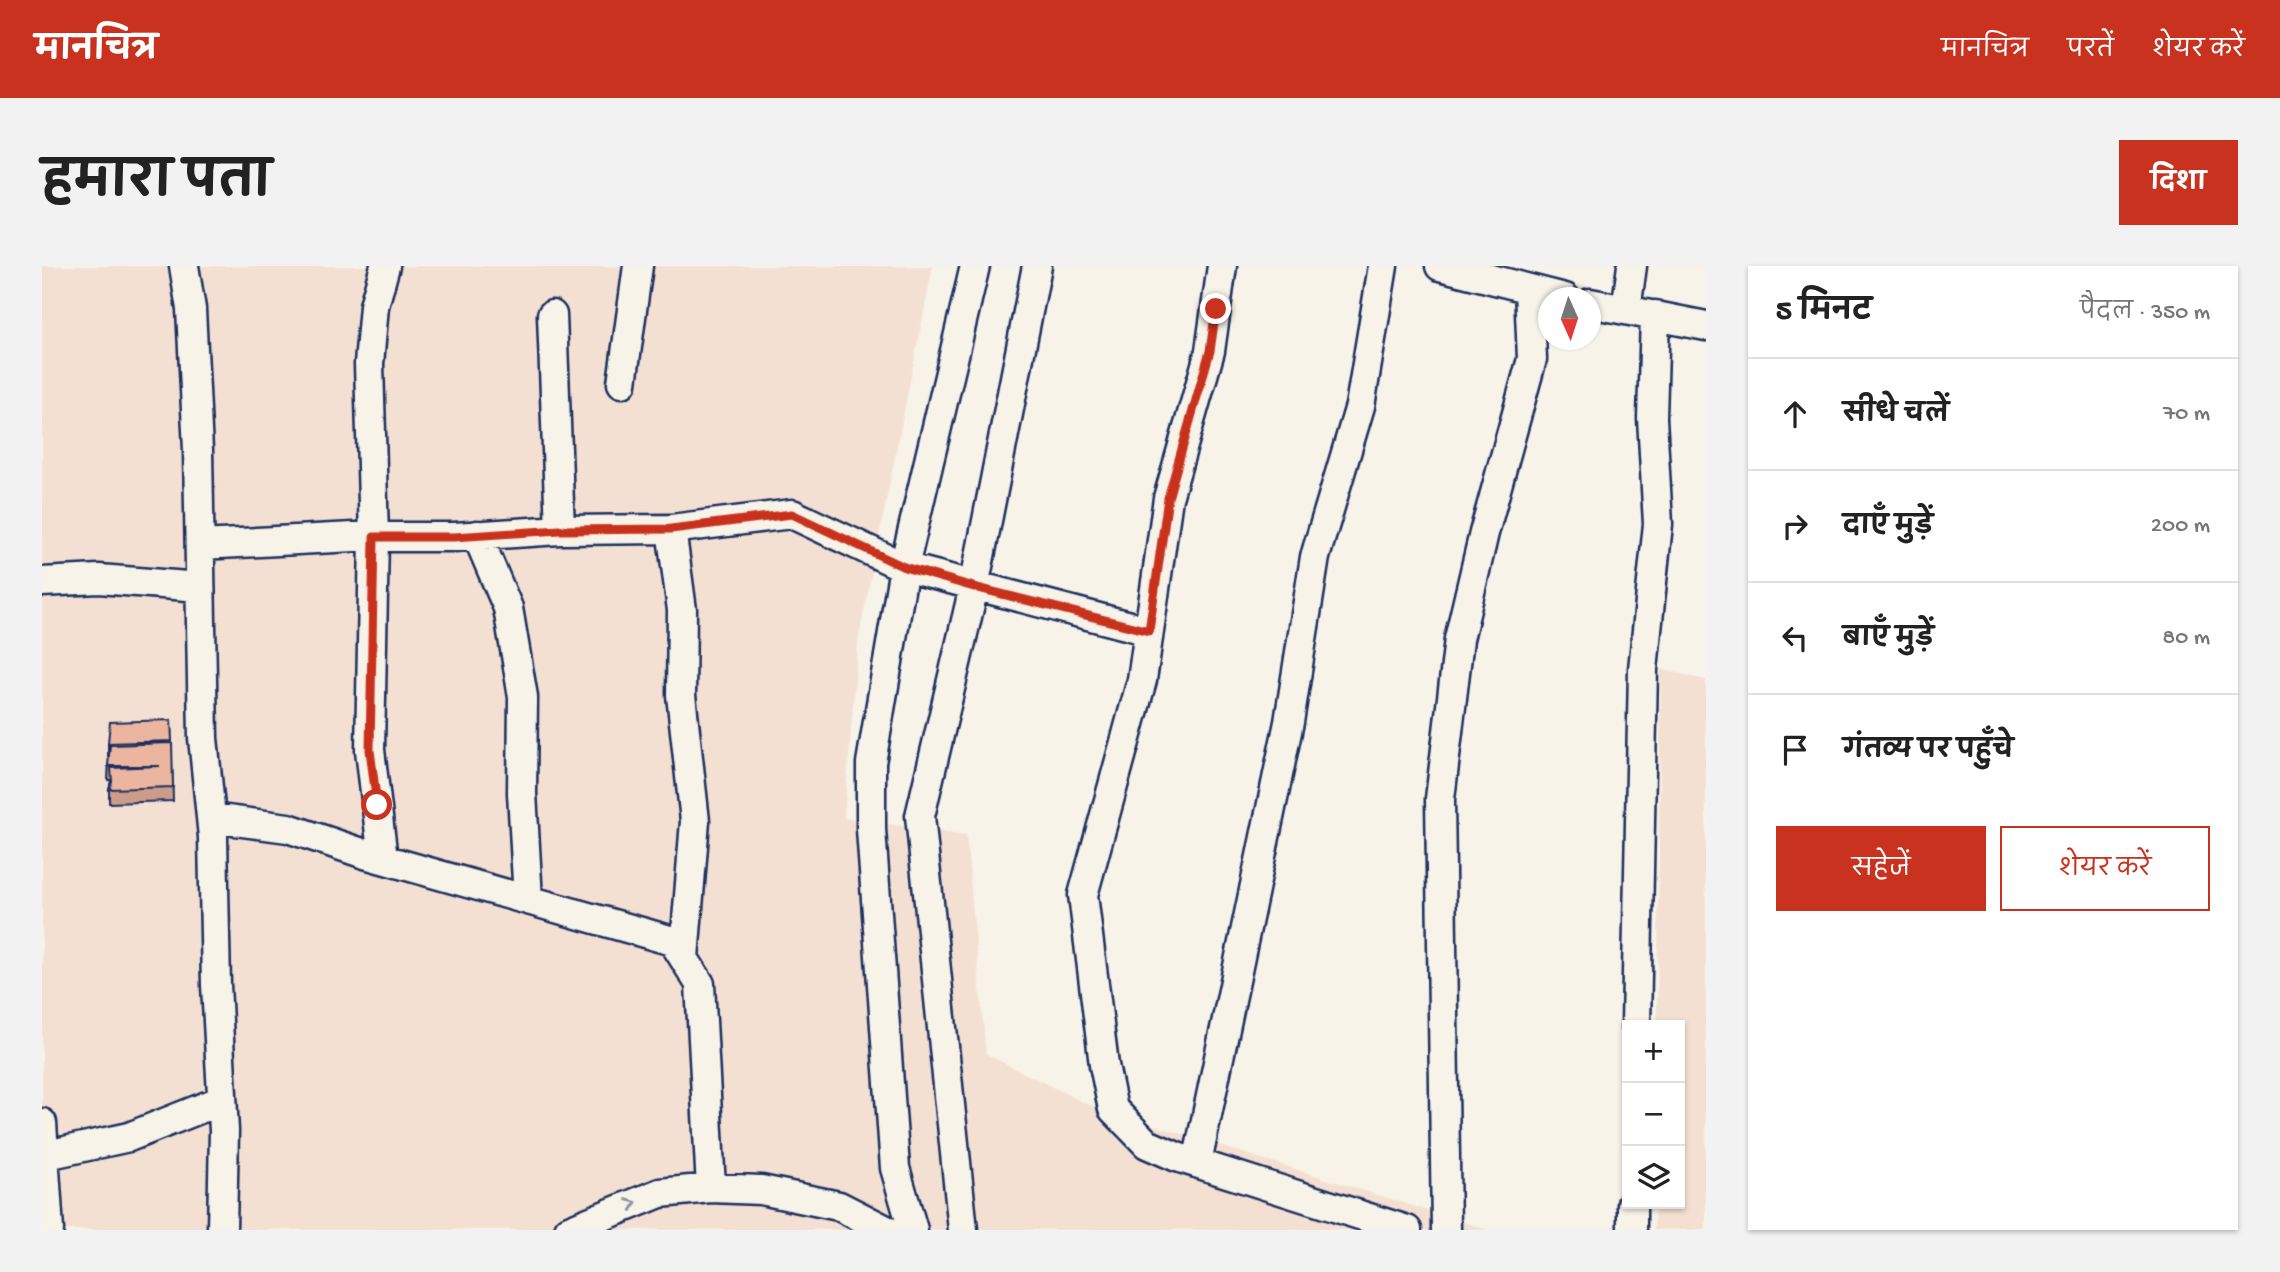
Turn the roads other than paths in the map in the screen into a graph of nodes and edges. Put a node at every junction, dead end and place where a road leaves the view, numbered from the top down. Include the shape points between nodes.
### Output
1 (184, 266) edge
2 (385, 266) edge
3 (638, 266) edge
4 (975, 266) edge
5 (1037, 266) edge
6 (1222, 266) edge
7 (1383, 266) edge
8 (1440, 266) edge
9 (1632, 266) edge
10 (1485, 272) edge
11 (1529, 290) junction
12 (1538, 292) edge
13 (1601, 305) edge
14 (1626, 310) junction
15 (552, 315) dead end
16 (1655, 315) junction
17 (1706, 326) edge
18 (622, 383) dead end
19 (671, 529) junction
20 (560, 530) junction
21 (477, 536) junction
22 (374, 537) junction
23 (200, 545) junction
24 (904, 567) junction
25 (42, 582) edge
26 (200, 587) junction
27 (974, 587) junction
28 (1149, 631) junction
29 (212, 818) junction
30 (383, 859) junction
31 (527, 900) junction
32 (684, 958) junction
33 (1636, 1020) edge
34 (222, 1101) junction
35 (42, 1123) edge
36 (43, 1155) edge
37 (1198, 1164) junction
38 (711, 1188) junction
39 (1632, 1209) edge
40 (1336, 1219) edge
41 (49, 1230) edge
42 (222, 1230) edge
43 (569, 1230) edge
44 (886, 1230) edge
45 (913, 1230) edge
46 (963, 1230) edge
47 (1407, 1230) edge
48 (1446, 1230) edge
49 (1632, 1230) edge

1 - 23 street via 191,309
2 - 22 street via 374,306 369,364
3 - 18 street
4 - 24 street
5 - 27 street
6 - 28 street via 1210,351 1168,498
7 - 37 street via 1360,405 1315,557 1286,736
8 - 10 street
9 - 14 street
10 - 11 street
11 - 12 street
11 - 48 street via 1532,359 1459,639 1440,799
13 - 14 street
14 - 16 street
15 - 20 street
16 - 17 street
16 - 33 street via 1652,418 1658,524 1643,669
19 - 20 street
19 - 24 street via 792,514
19 - 32 street via 682,610 681,695 695,821
20 - 21 street
21 - 22 street
21 - 31 street via 508,608 523,697
22 - 23 street
22 - 30 street via 370,750
23 - 26 street
24 - 27 street
24 - 45 street via 872,763 871,829 895,1168
25 - 26 street via 99,579
26 - 29 street via 204,738
27 - 28 street
27 - 46 street via 920,816
28 - 37 street via 1142,680 1083,895 1113,1109 1147,1144
29 - 30 street via 288,828
29 - 34 street
30 - 31 street
31 - 32 street via 673,942
32 - 38 street via 700,984
34 - 36 street via 129,1137
34 - 42 street
35 - 36 street
36 - 41 street
37 - 40 street
43 -> 38 street via 660,1193
38 - 44 street via 761,1190 839,1206
39 - 49 street
40 - 47 street

